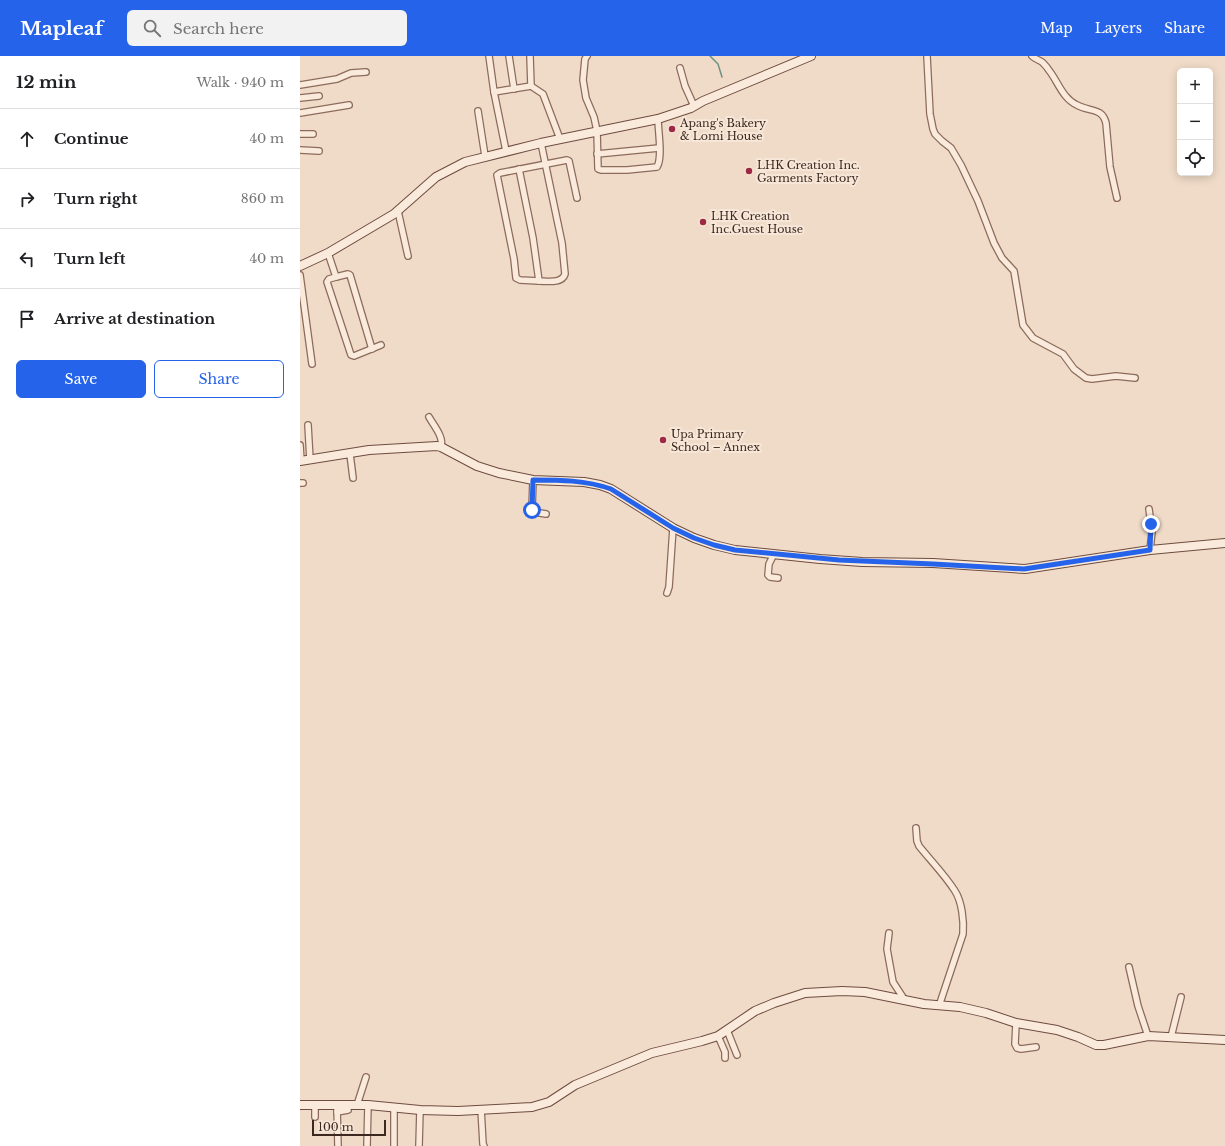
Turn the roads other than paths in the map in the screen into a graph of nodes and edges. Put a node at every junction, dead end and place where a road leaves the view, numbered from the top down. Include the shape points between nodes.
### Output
1 (489, 56) edge
2 (509, 56) edge
3 (530, 56) edge
4 (587, 56) edge
5 (811, 56) edge
6 (927, 56) edge
7 (1032, 56) edge
8 (680, 68) dead end
9 (366, 72) dead end
10 (300, 85) edge
11 (531, 86) junction
12 (514, 88) junction
13 (494, 92) junction
14 (319, 96) dead end
15 (300, 98) edge
16 (349, 105) dead end
17 (694, 106) junction
18 (478, 111) dead end
19 (300, 113) edge
20 (658, 119) junction
21 (597, 131) junction
22 (300, 134) edge
23 (313, 134) dead end
24 (560, 139) junction
25 (541, 143) junction
26 (659, 148) junction
27 (300, 150) edge
28 (319, 151) dead end
29 (506, 151) junction
30 (597, 154) junction
31 (485, 156) junction
32 (545, 164) junction
33 (519, 169) junction
34 (577, 198) dead end
35 (1117, 198) dead end
36 (396, 212) junction
37 (328, 253) junction
38 (408, 256) dead end
39 (300, 266) edge
40 (300, 275) edge
41 (336, 278) junction
42 (539, 281) junction
43 (382, 345) dead end
44 (372, 349) junction
45 (312, 364) dead end
46 (1135, 378) dead end
47 (429, 417) dead end
48 (308, 425) dead end
49 (300, 445) edge
50 (441, 447) junction
51 (350, 454) junction
52 (310, 460) junction
53 (301, 461) edge
54 (353, 478) dead end
55 (533, 480) junction
56 (1149, 509) dead end
57 (546, 514) dead end
58 (673, 528) junction
59 (1225, 543) edge
60 (1150, 550) junction
61 (774, 554) junction
62 (778, 578) dead end
63 (666, 593) dead end
64 (916, 828) dead end
65 (889, 933) dead end
66 (1129, 967) dead end
67 (1181, 997) dead end
68 (904, 999) junction
69 (939, 1006) junction
70 (1016, 1023) junction
71 (727, 1030) junction
72 (718, 1036) junction
73 (1148, 1036) junction
74 (1172, 1037) junction
75 (1225, 1040) edge
76 (1036, 1047) dead end
77 (737, 1055) dead end
78 (725, 1058) dead end
79 (366, 1077) dead end
80 (300, 1105) edge
81 (357, 1105) junction
82 (368, 1105) junction
83 (315, 1106) junction
84 (394, 1108) junction
85 (337, 1109) junction
86 (480, 1109) junction
87 (348, 1110) dead end
88 (420, 1110) junction
89 (315, 1117) dead end
90 (338, 1146) edge
91 (367, 1146) edge
92 (394, 1146) edge
93 (419, 1146) edge
94 (484, 1146) edge

1 - 13 street
2 - 12 street
3 - 11 street
4 - 21 street via 584,84
5 - 17 street
6 - 46 street via 933,129 951,148 961,165 1002,258 1014,271 1023,324 1033,338 1063,354 1074,369 1086,378
7 - 35 street via 1042,62 1059,87 1077,106 1100,112 1104,116 1110,167
8 - 17 street
9 - 10 street
11 - 12 street
11 - 24 street via 543,94
12 - 13 street
13 - 29 street
14 - 15 street
16 - 19 street
17 - 20 street
18 - 31 street
20 - 21 street
20 - 26 street
21 - 24 street
21 - 30 street
22 - 23 street
24 - 25 street
25 - 29 street
25 - 32 street
26 - 30 street
26 - 30 street via 657,167 627,170 601,170
27 - 28 street
29 - 31 street
31 - 36 street via 465,162 436,177
32 - 33 street
32 - 34 street via 569,161
32 - 42 street via 562,243 565,274 561,280
33 - 42 street
33 - 42 street via 497,175 516,278
36 - 37 street
36 - 38 street
37 - 39 street
37 - 41 street
40 - 45 street
41 - 44 street via 348,274 350,276
41 - 44 street via 327,282 351,356
43 - 44 street
47 - 50 street via 441,438
48 - 52 street
49 - 53 street
50 - 51 street via 394,448
50 - 55 street via 477,466
51 - 52 street
51 - 54 street
52 - 53 street
55 - 57 street via 532,509 534,512
55 - 58 street via 600,485 611,489
56 - 60 street via 1152,532
58 - 61 street via 714,545
58 - 63 street via 669,587
59 - 60 street
60 - 61 street via 1024,569 862,562
61 - 62 street via 769,564 768,575
64 - 69 street via 919,846 955,892 964,924
65 - 68 street via 887,949 893,982
66 - 73 street
67 - 74 street
68 - 69 street
68 - 71 street via 865,992 805,993 755,1011
69 - 70 street via 960,1007
70 - 73 street via 1057,1030 1096,1045
70 - 76 street via 1017,1048
71 - 72 street
71 - 77 street
72 - 78 street
72 - 86 street via 652,1053 575,1085 549,1102 532,1107
73 - 74 street
74 - 75 street
79 - 81 street
80 - 83 street
81 - 82 street
81 - 85 street
82 - 84 street
82 - 91 street
83 - 85 street
83 - 89 street
84 - 88 street
84 - 92 street
85 - 87 street
85 - 90 street
86 - 88 street
86 - 94 street
88 - 93 street

